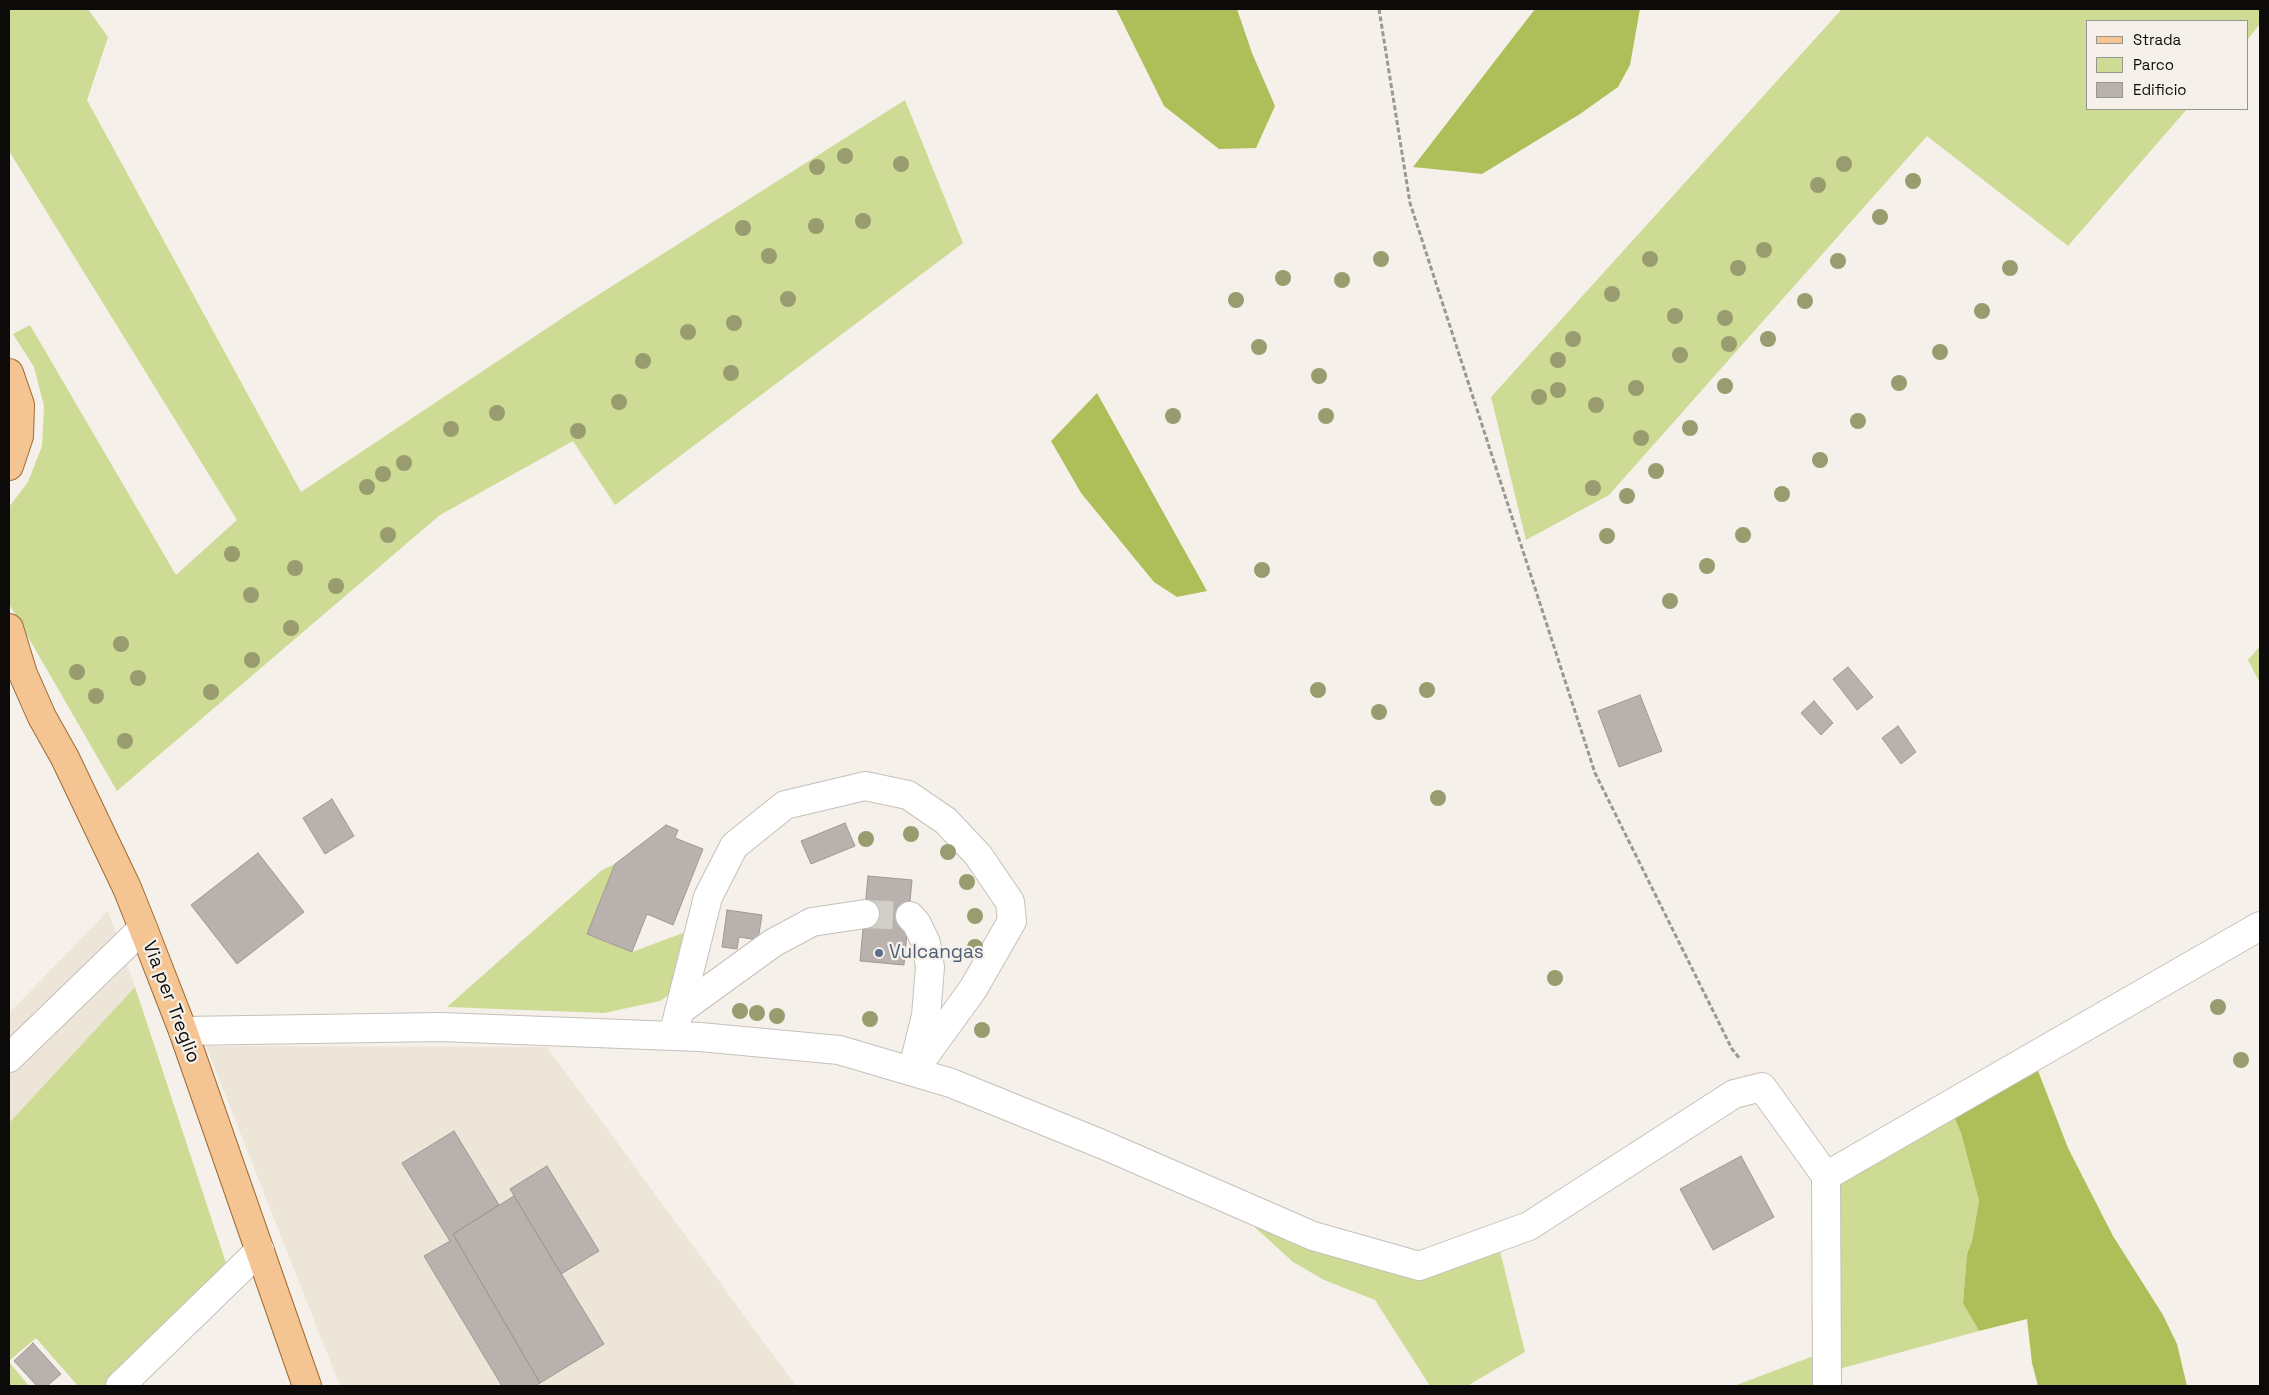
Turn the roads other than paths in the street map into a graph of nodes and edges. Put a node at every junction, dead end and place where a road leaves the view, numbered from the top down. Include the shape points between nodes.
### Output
1 (9, 373) edge
2 (9, 466) edge
3 (9, 628) edge
4 (865, 914) tunnel mouth
5 (910, 916) dead end
6 (2260, 926) edge
7 (143, 928) junction
8 (676, 1023) junction
9 (183, 1031) junction
10 (9, 1058) edge
11 (913, 1072) junction
12 (1826, 1176) junction
13 (260, 1250) junction
14 (120, 1386) edge
15 (307, 1386) edge
16 (1827, 1386) edge

1 - 2 main road via 20,405 19,436
3 - 7 main road, Via per Treglio via 23,674 42,717 74,775
4 - 8 street via 812,922 765,948
5 - 11 street via 926,943 930,967 926,1016
6 - 12 street
7 - 9 main road, Via per Treglio
7 - 10 street
8 - 9 street
8 - 11 street via 839,1050
8 - 11 street via 708,898 734,846 785,805 865,786 908,795 946,821 978,855 1010,902 1012,921 973,989
9 - 13 main road, Via per Treglio
11 - 12 street via 951,1083 1104,1145 1313,1236 1419,1266 1529,1226 1734,1094 1762,1087
12 - 16 street
13 - 14 street
13 - 15 main road, Via per Treglio

